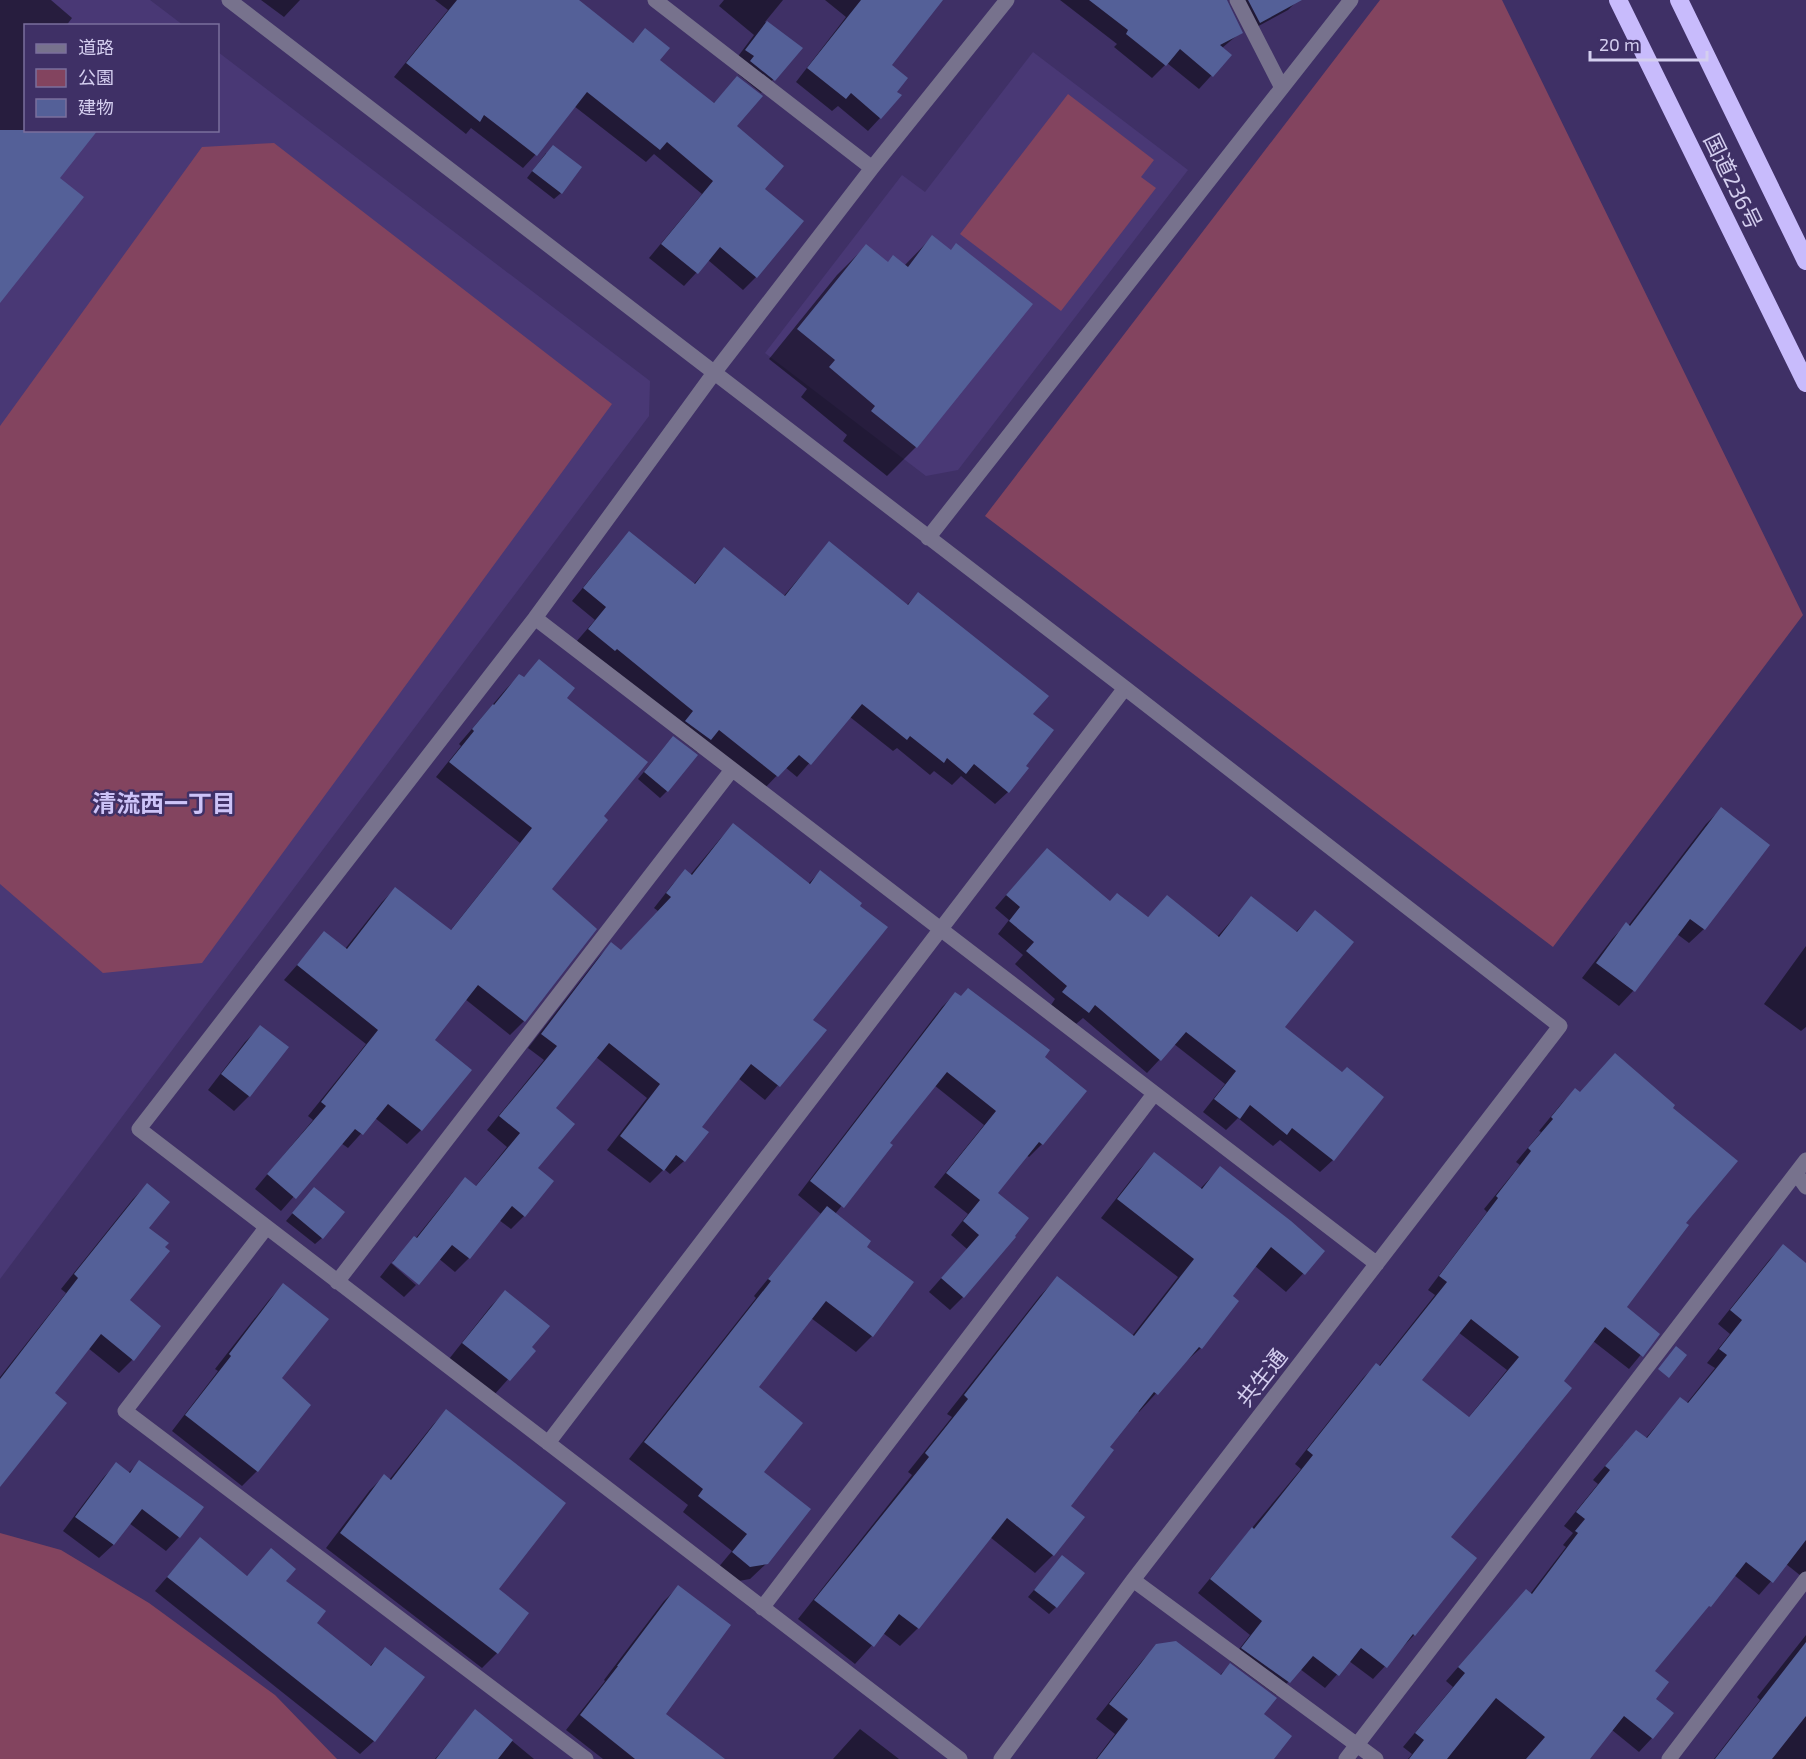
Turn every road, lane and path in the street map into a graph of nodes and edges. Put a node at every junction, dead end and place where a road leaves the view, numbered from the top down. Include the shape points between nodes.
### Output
1 (229, 0) edge
2 (655, 0) edge
3 (1007, 0) edge
4 (1237, 0) edge
5 (1351, 0) edge
6 (1618, 0) edge
7 (1679, 0) edge
8 (675, 6) edge
9 (1282, 88) junction
10 (872, 168) junction
11 (1806, 261) edge
12 (714, 373) junction
13 (1806, 383) edge
14 (928, 538) junction
15 (535, 618) junction
16 (1125, 688) junction
17 (732, 771) junction
18 (940, 931) junction
19 (1154, 1094) junction
20 (1806, 1160) edge
21 (1796, 1173) junction
22 (1806, 1187) edge
23 (266, 1228) junction
24 (1377, 1264) junction
25 (337, 1282) junction
26 (548, 1443) junction
27 (1806, 1579) edge
28 (1133, 1580) junction
29 (762, 1608) junction
30 (1357, 1744) junction
31 (586, 1759) edge
32 (960, 1759) edge
33 (1001, 1759) edge
34 (1346, 1759) edge
35 (1376, 1759) edge
36 (1669, 1759) edge

1 - 12 street
2 - 8 street
3 - 10 street
4 - 9 street
5 - 9 street
6 - 13 highway, 国道236号
7 - 11 highway, 国道236号
8 - 10 street
9 - 14 street
10 - 12 street
12 - 14 street
12 - 15 street
14 - 16 street
15 - 17 street
15 - 23 street via 139,1129
16 - 18 street
16 - 24 street, 共生通 via 1560,1026
17 - 18 street
17 - 25 street
18 - 19 street
18 - 26 street
19 - 24 street
19 - 29 street
20 - 21 street
21 - 22 street
21 - 30 street
23 - 25 street
23 - 31 street via 125,1411
24 - 28 street, 共生通
25 - 26 street
26 - 29 street
27 - 36 street
28 - 30 street
28 - 33 street, 共生通
29 - 32 street
30 - 34 street
30 - 35 street

